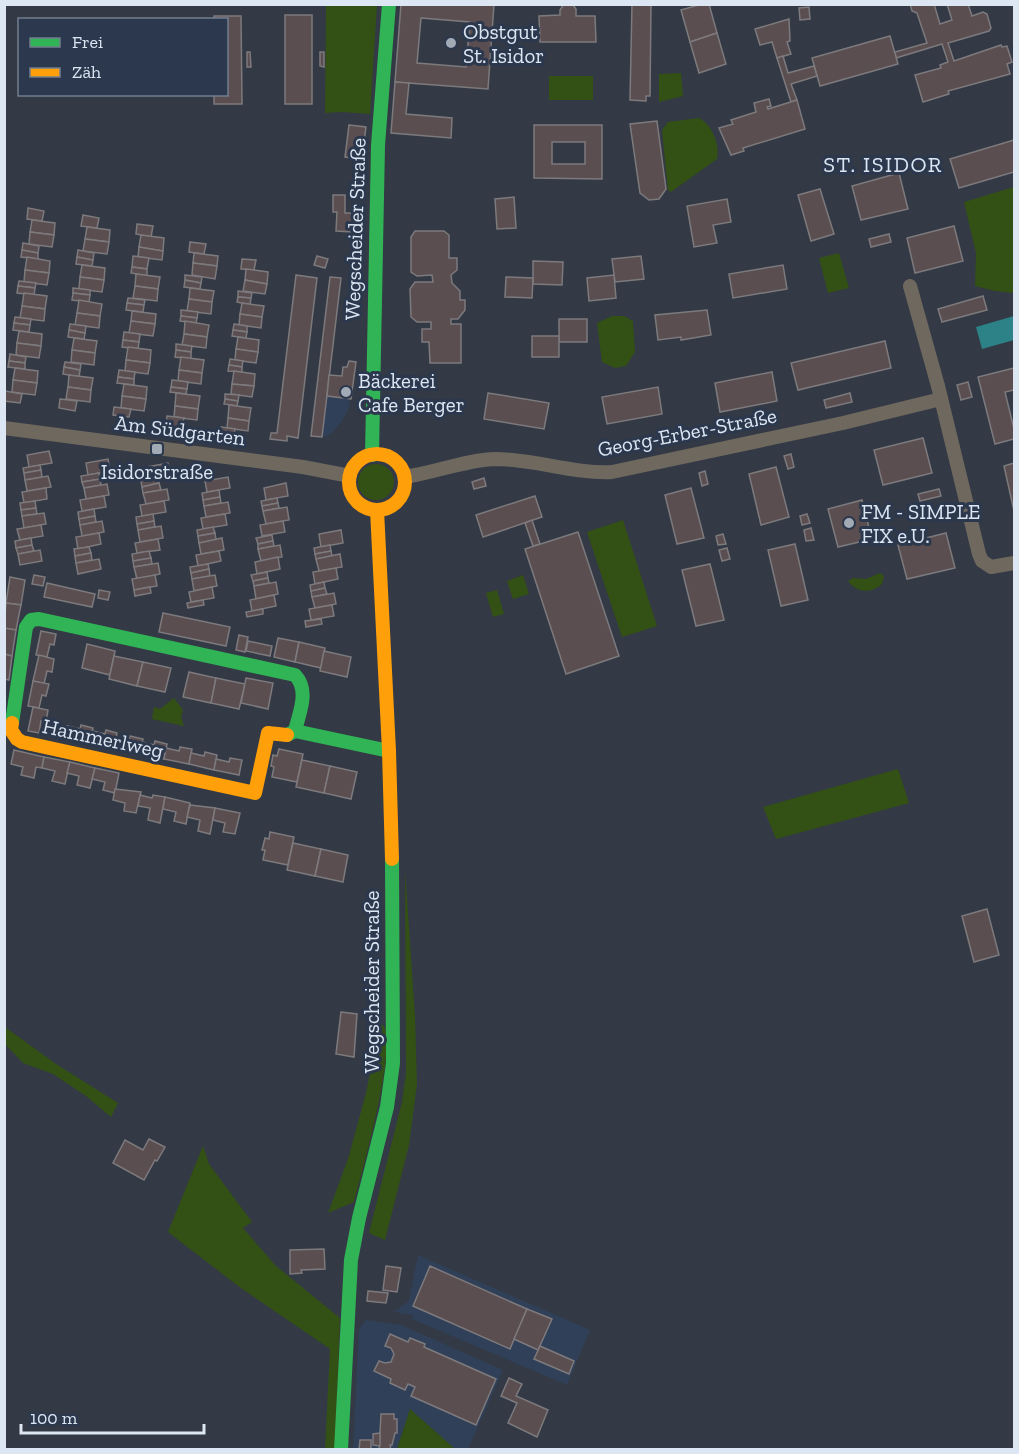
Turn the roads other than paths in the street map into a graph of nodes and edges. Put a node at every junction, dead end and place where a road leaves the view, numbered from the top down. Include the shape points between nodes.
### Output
1 (389, 4) edge
2 (910, 286) dead end
3 (941, 399) junction
4 (4, 428) edge
5 (372, 455) junction
6 (350, 476) junction
7 (404, 477) junction
8 (377, 510) junction
9 (1014, 563) edge
10 (295, 731) junction
11 (389, 751) junction
12 (341, 1449) edge

1 - 5 street, Wegscheider Straße via 378,146
2 - 3 street
3 - 7 street, Georg-Erber-Straße via 612,472 498,459
3 - 9 street via 982,561 991,567
4 - 6 street, Am Südgarten
5 - 6 street via 357,463
5 - 7 street via 395,461
6 - 8 street via 353,497 364,507
7 - 8 street via 399,498 390,507
8 - 11 street, Wegscheider Straße
10 - 10 street, Hammerlweg via 304,690 295,675 39,619 31,620 27,627 11,729 22,742 255,793 268,733 287,735
10 - 11 street, Hammerlweg
11 - 12 street, Wegscheider Straße via 393,1063 387,1107 351,1260

